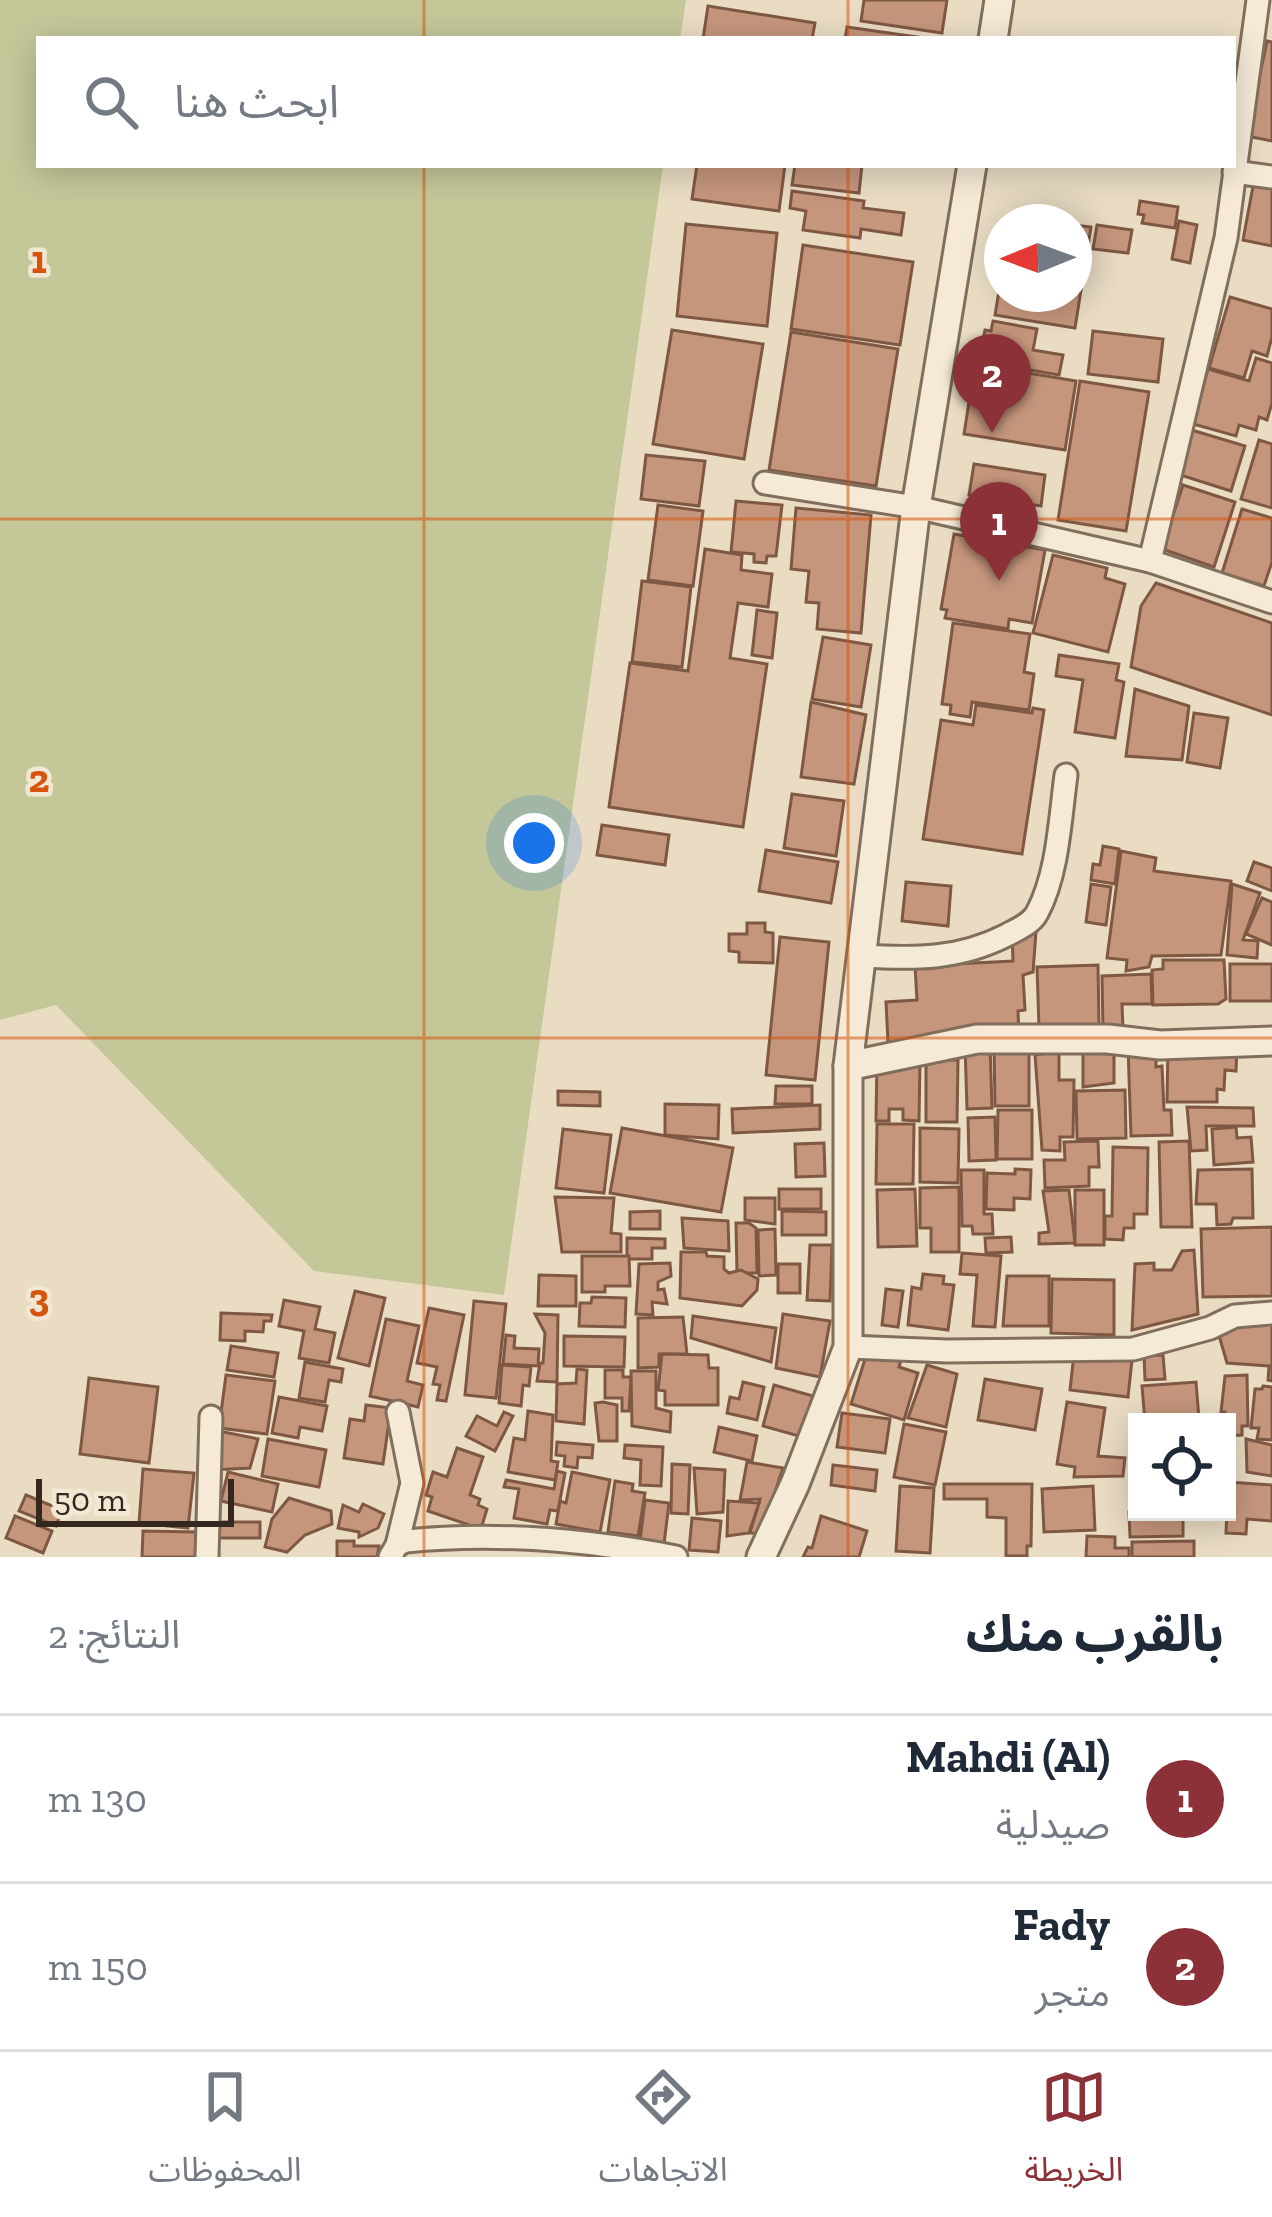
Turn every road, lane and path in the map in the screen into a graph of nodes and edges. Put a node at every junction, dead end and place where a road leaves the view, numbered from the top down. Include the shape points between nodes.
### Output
1 (999, 0) edge
2 (1261, 15) edge
3 (993, 36) edge
4 (1236, 160) edge
5 (972, 168) edge
6 (1235, 168) edge
7 (1234, 172) junction
8 (1272, 177) edge
9 (765, 484) dead end
10 (916, 507) junction
11 (1150, 561) junction
12 (1272, 602) edge
13 (1066, 776) dead end
14 (861, 956) junction
15 (1272, 1041) edge
16 (848, 1066) junction
17 (1272, 1312) edge
18 (848, 1347) junction
19 (398, 1412) dead end
20 (211, 1417) dead end
21 (484, 1547) edge
22 (394, 1551) edge
23 (207, 1557) edge
24 (676, 1557) edge
25 (761, 1557) edge

1 - 3 street
2 - 4 street
5 - 10 street
6 - 7 street
7 - 8 street
7 - 11 street via 1226,238
9 - 10 street
10 - 11 street
10 - 14 street
11 - 12 street
13 - 14 street via 1035,917 962,954
14 - 16 street
15 - 16 street via 977,1040
16 - 18 street
17 - 18 street via 1133,1349
18 - 25 street
19 - 22 street via 412,1483
20 - 23 street
21 - 22 street via 406,1541
21 - 24 street via 625,1547

